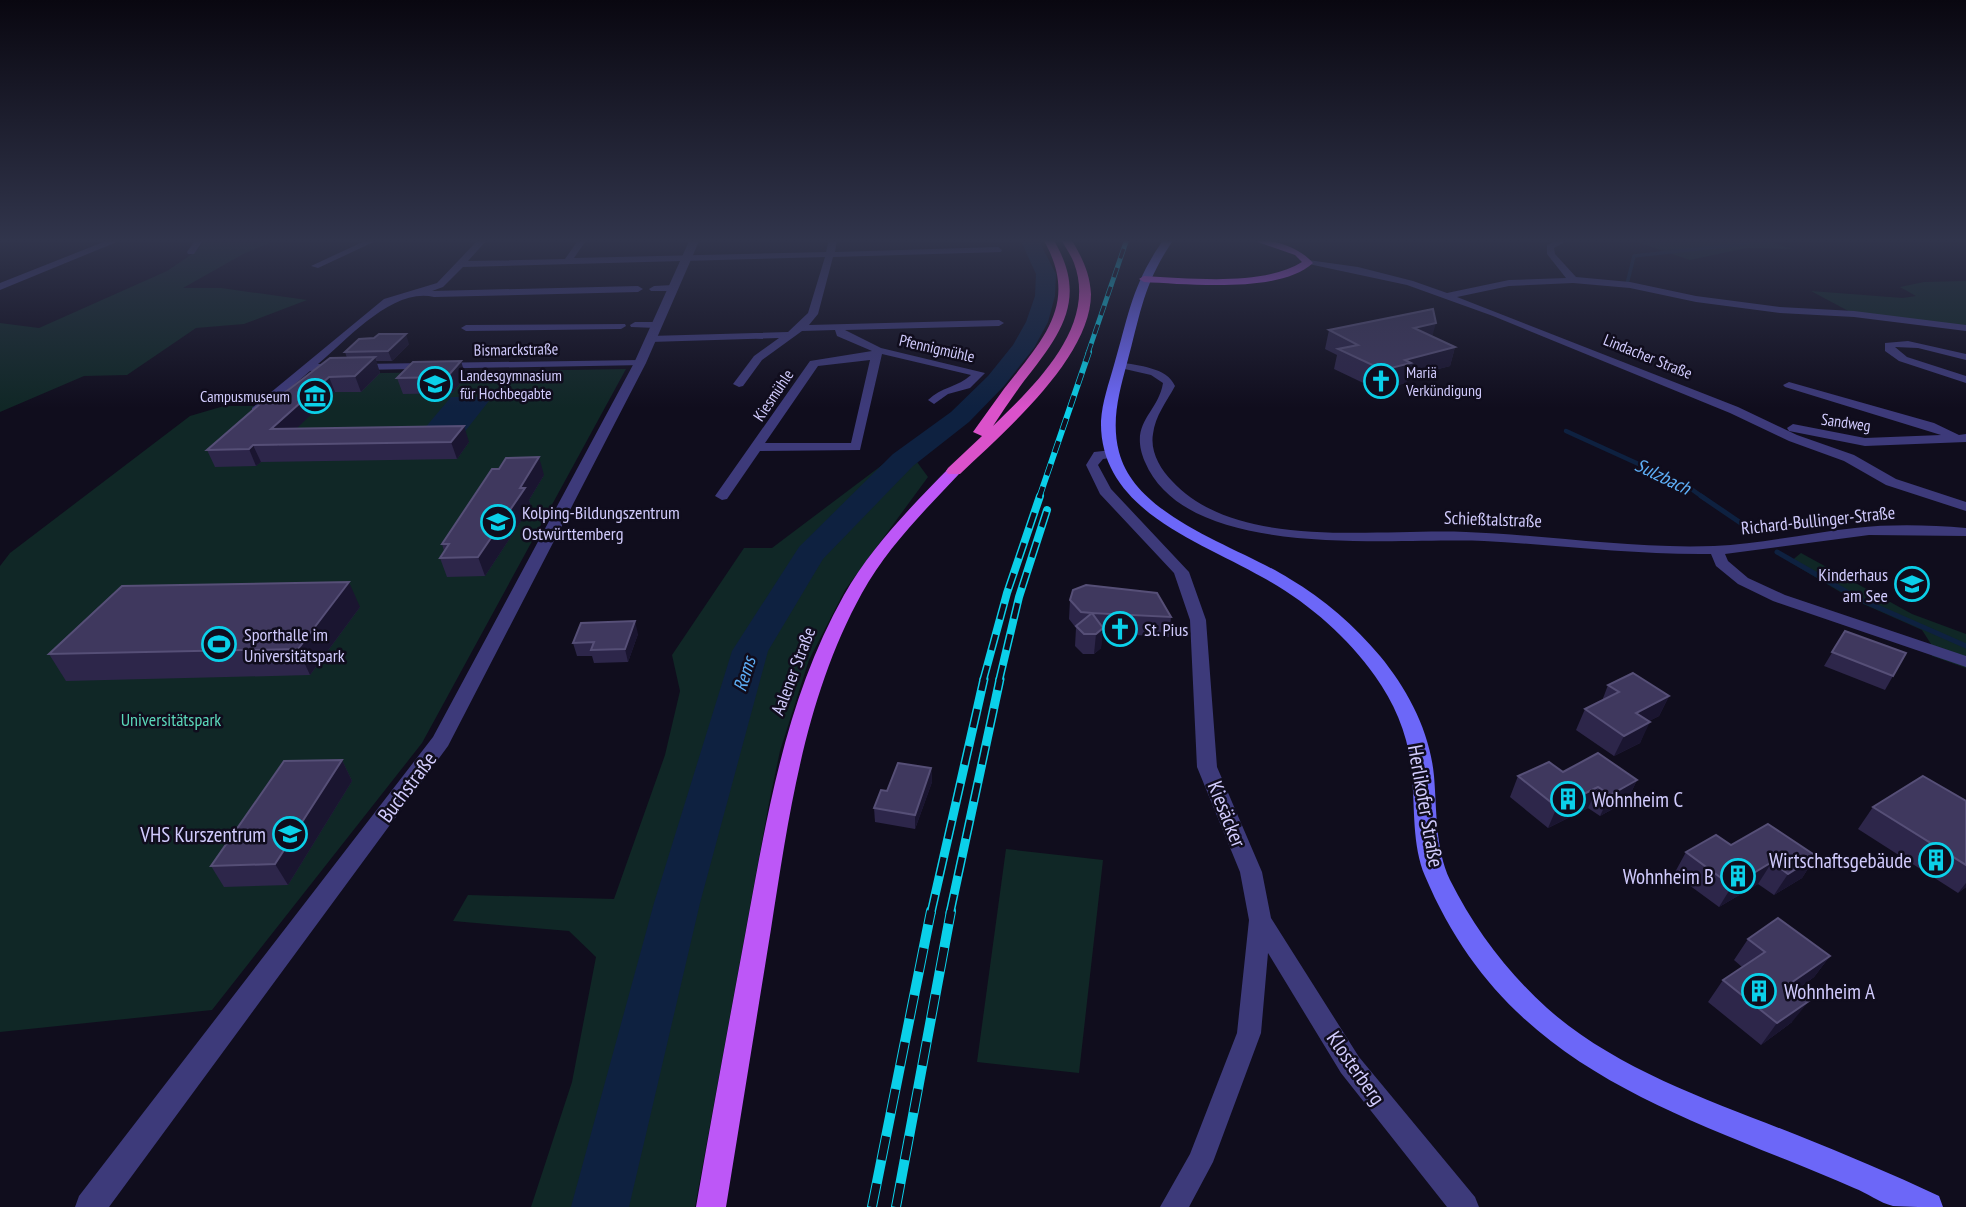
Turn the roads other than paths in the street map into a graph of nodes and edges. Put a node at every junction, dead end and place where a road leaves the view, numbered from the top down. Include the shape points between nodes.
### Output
1 (406, 295) edge
2 (670, 295) edge
3 (818, 295) edge
4 (1064, 295) edge
5 (1083, 295) edge
6 (1139, 295) edge
7 (1450, 295) edge
8 (1679, 295) edge
9 (1447, 296) joint
10 (999, 323) dead end
11 (635, 325) dead end
12 (657, 325) junction
13 (621, 326) dead end
14 (839, 327) junction
15 (466, 328) dead end
16 (800, 328) junction
17 (1966, 328) edge
18 (789, 335) junction
19 (650, 339) junction
20 (877, 353) junction
21 (1966, 357) edge
22 (640, 363) junction
23 (1120, 365) junction
24 (308, 368) junction
25 (1966, 380) edge
26 (739, 384) dead end
27 (1788, 385) dead end
28 (934, 400) dead end
29 (1734, 410) junction
30 (251, 415) edge
31 (1962, 438) edge
32 (757, 447) junction
33 (1112, 454) junction
34 (954, 471) junction
35 (722, 496) dead end
36 (1966, 507) edge
37 (1966, 532) edge
38 (1717, 550) junction
39 (1966, 662) edge
40 (1260, 920) junction
41 (90, 1207) edge
42 (711, 1207) edge
43 (1174, 1207) edge
44 (1465, 1207) edge
45 (1928, 1207) edge

1 - 24 street via 387,301
2 - 12 street, Buchstraße
3 - 16 street via 813,314
4 - 34 highway via 1060,324 1049,344
5 - 34 highway, Aalener Straße via 1075,335 1059,363
6 - 23 main road, Herlikofer Straße
7 - 9 street
8 - 17 street
9 - 29 street, Lindacher Straße
10 - 14 street
11 - 12 street
12 - 19 street, Buchstraße
13 - 15 street
14 - 16 street
14 - 20 street, Pfennigmühle via 845,336
16 - 18 street
18 - 19 street
18 - 26 street via 758,358
19 - 22 street, Buchstraße
20 - 28 street, Pfennigmühle via 979,373 966,386
20 - 32 street, Kiesmühle via 814,363
20 - 32 street, Pfennigmühle via 856,447
21 - 25 street via 1919,345 1889,345 1890,351 1903,359
22 - 24 street, Bismarckstraße
22 - 41 street, Buchstraße via 441,741
23 - 33 main road, Herlikofer Straße via 1108,427
23 - 38 street, Schießtalstraße via 1154,373 1168,382 1146,433 1155,471 1173,491 1203,510 1241,525 1286,533 1479,537 1669,551
24 - 30 street
27 - 31 street, Sandweg
29 - 31 street, Sandweg via 1787,427 1865,442
29 - 36 street, Lindacher Straße via 1849,458 1891,482
32 - 35 street, Kiesmühle
33 - 40 street, Kiesäcker via 1099,455 1092,465 1105,491 1181,572 1198,620 1208,767 1251,872
33 - 45 main road, Herlikofer Straße via 1131,487 1168,521 1302,595 1350,633 1377,664 1412,730 1423,771 1424,819 1433,867 1458,919 1493,970 1539,1017 1597,1060 1671,1100 1877,1180
34 - 42 main road, Aalener Straße via 891,540 853,593 799,722 771,853
37 - 38 street, Richard-Bullinger-Straße via 1857,532
38 - 39 street via 1721,563 1779,598
40 - 43 street, Kiesäcker via 1249,1033 1200,1162
40 - 44 street, Klosterberg via 1350,1065

